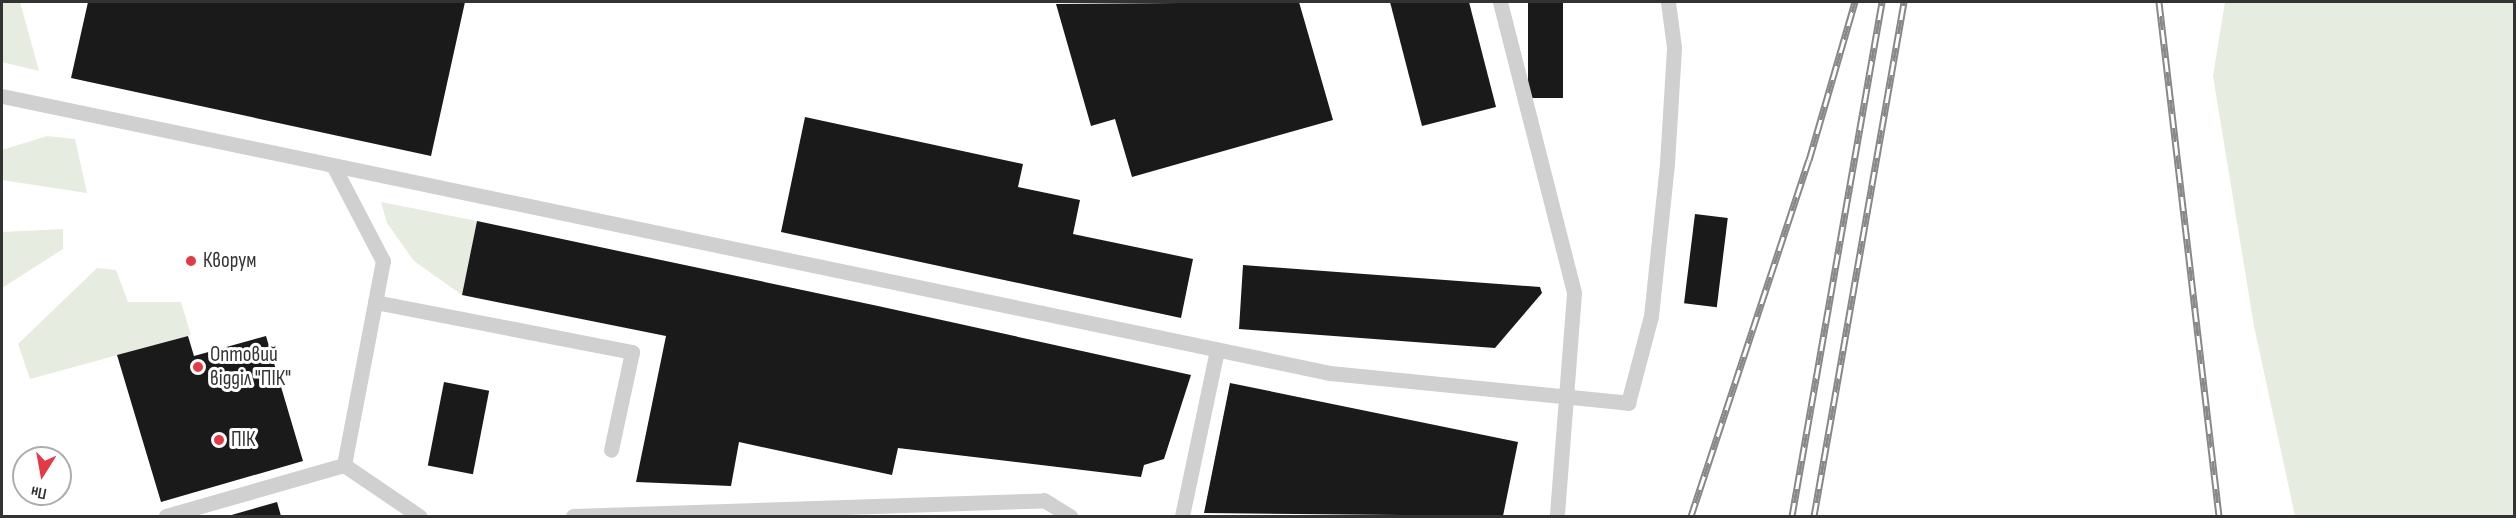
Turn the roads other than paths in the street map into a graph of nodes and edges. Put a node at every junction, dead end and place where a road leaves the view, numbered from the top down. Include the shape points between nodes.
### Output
1 (1500, 2) edge
2 (1668, 2) edge
3 (2, 96) edge
4 (335, 169) junction
5 (375, 302) junction
6 (1217, 350) junction
7 (1566, 396) junction
8 (611, 450) dead end
9 (344, 465) junction
10 (166, 516) edge
11 (419, 516) edge
12 (573, 516) edge
13 (1070, 516) edge
14 (1182, 516) edge
15 (1557, 516) edge

1 - 7 lane via 1574,293
2 - 7 lane via 1672,85 1651,316 1628,403
3 - 4 lane
4 - 5 lane via 382,261
4 - 6 lane
5 - 8 lane via 632,352
5 - 9 lane
6 - 7 lane via 1330,373
6 - 14 lane
7 - 15 lane
9 - 10 lane
9 - 11 lane
12 - 13 lane via 1044,500

